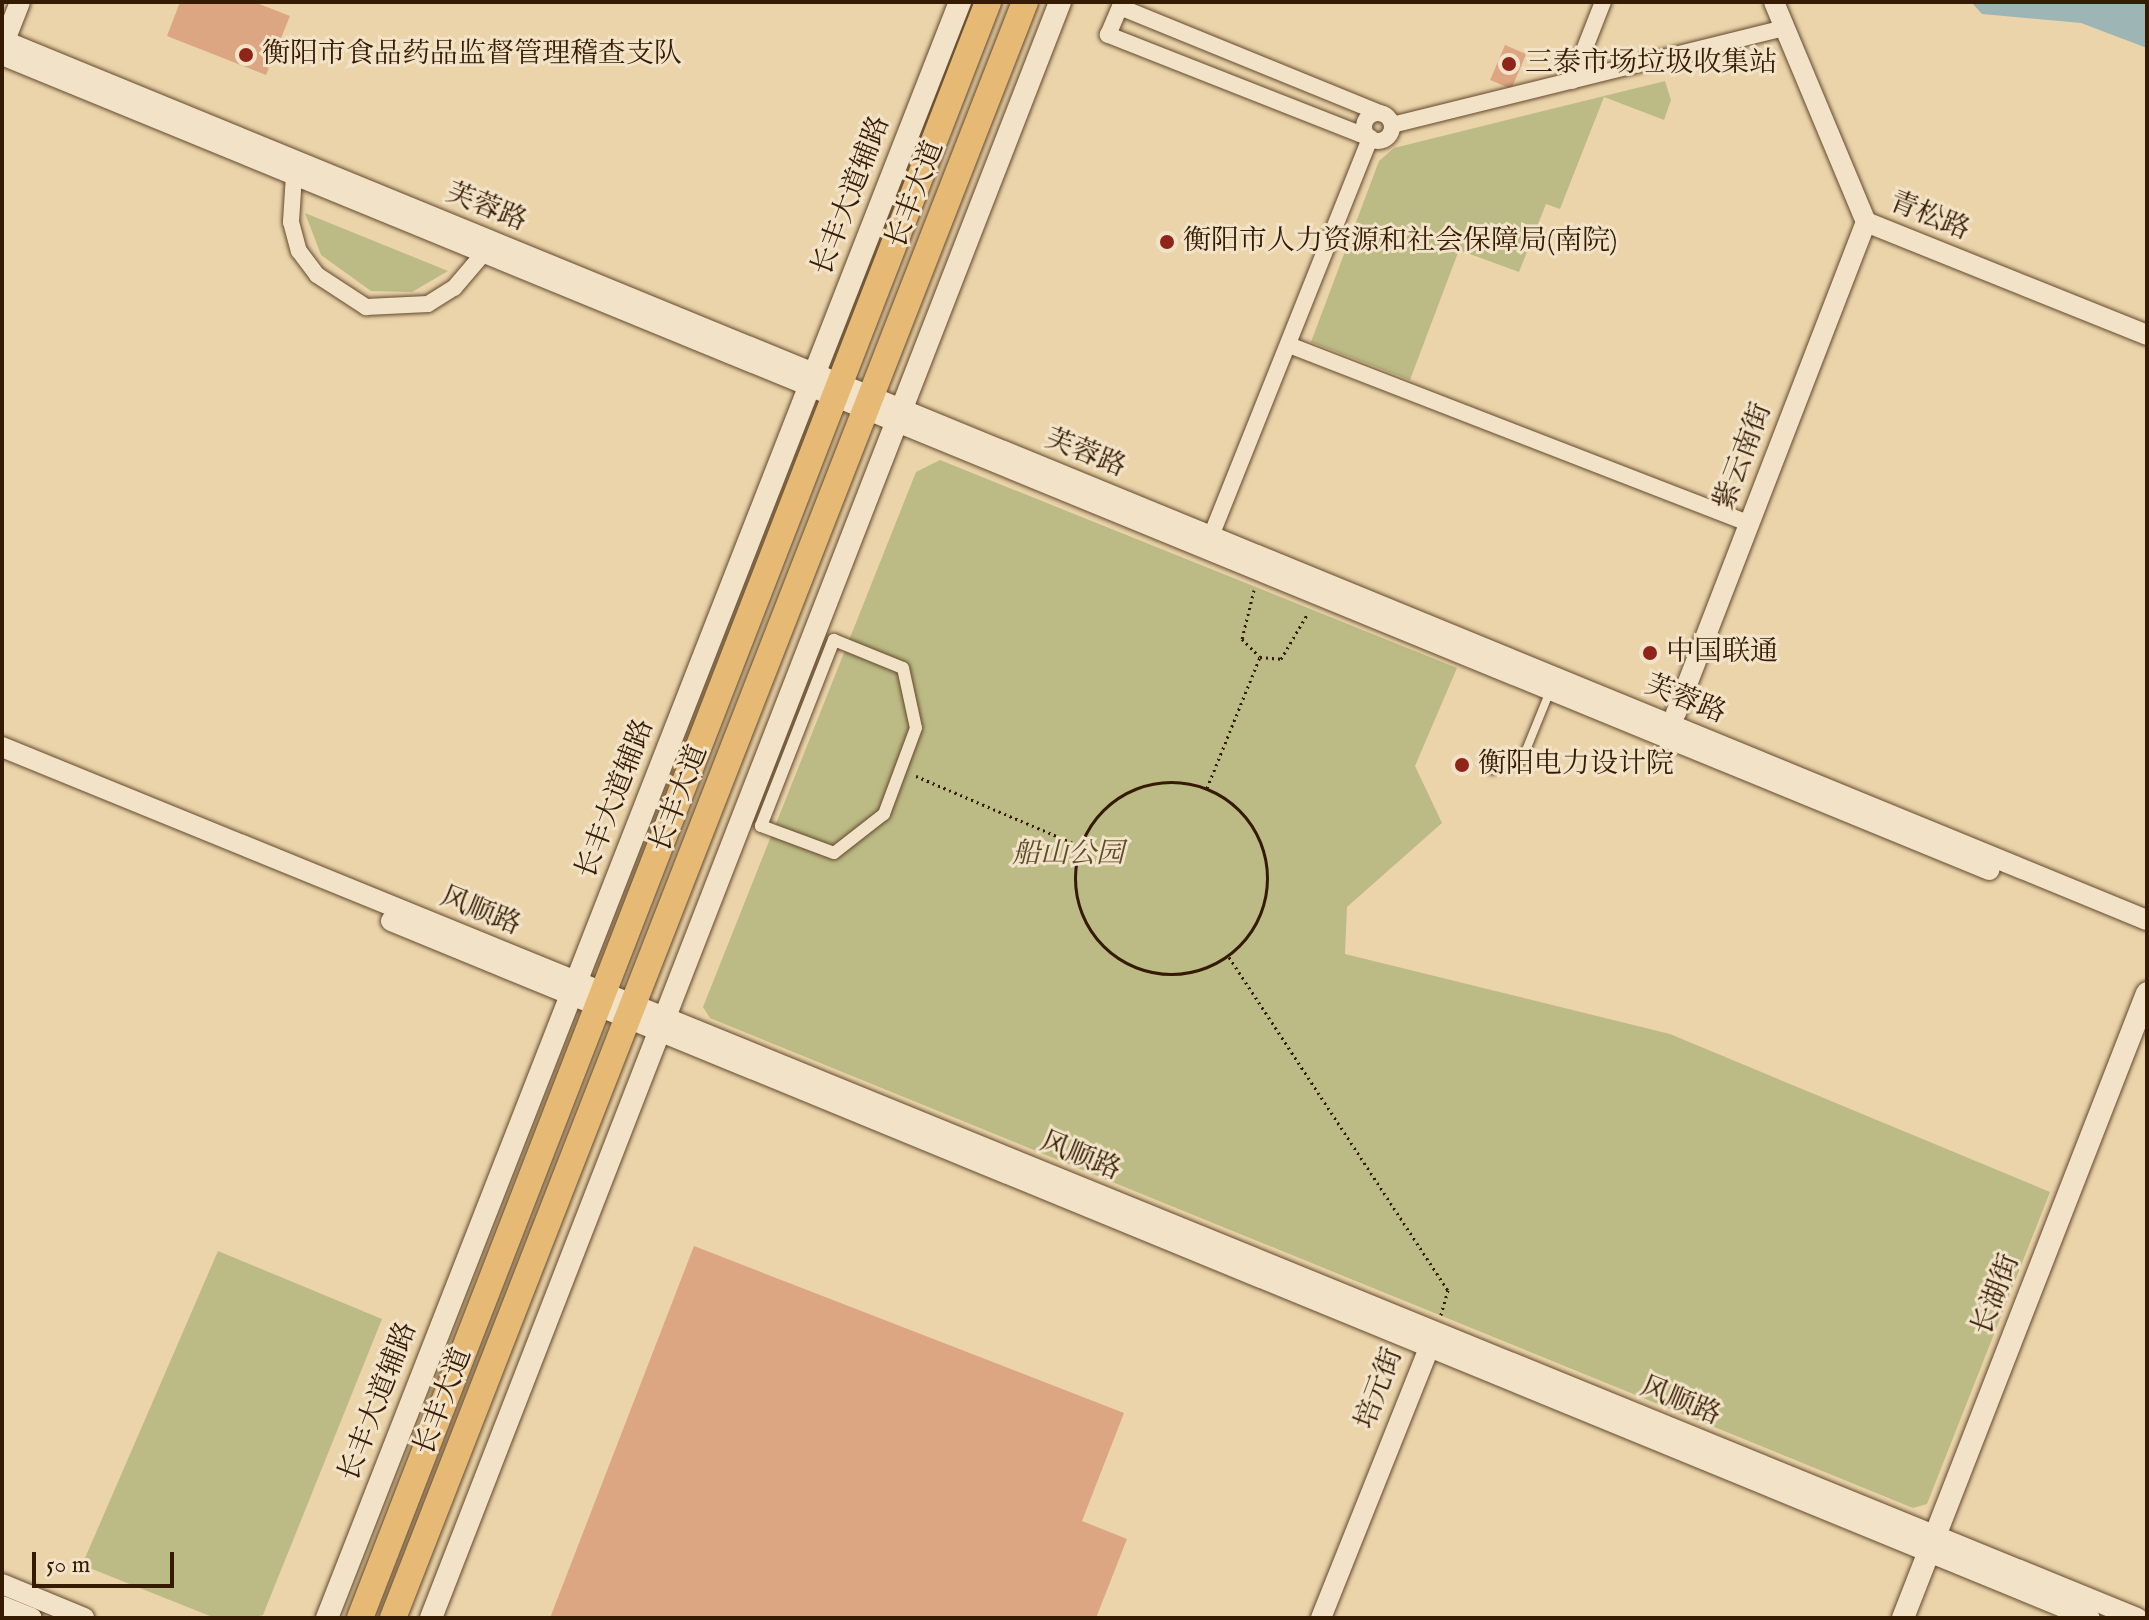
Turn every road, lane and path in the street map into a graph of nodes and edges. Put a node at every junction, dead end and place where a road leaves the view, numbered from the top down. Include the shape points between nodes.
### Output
1 (20, 2) edge
2 (960, 2) edge
3 (988, 2) edge
4 (1025, 2) edge
5 (1060, 2) edge
6 (1603, 2) edge
7 (1774, 2) edge
8 (1785, 28) junction
9 (3, 46) edge
10 (1572, 81) junction
11 (1386, 119) junction
12 (1370, 138) junction
13 (294, 175) junction
14 (1866, 222) junction
15 (484, 253) junction
16 (2147, 335) edge
17 (1289, 345) junction
18 (824, 385) junction
19 (869, 403) junction
20 (899, 416) junction
21 (1747, 523) junction
22 (1216, 538) junction
23 (1261, 572) junction
24 (1315, 594) junction
25 (1260, 657) junction
26 (1550, 690) junction
27 (1676, 713) dead end
28 (2, 747) edge
29 (2, 762) edge
30 (1492, 770) dead end
31 (905, 771) junction
32 (1207, 788) junction
33 (1079, 846) junction
34 (2147, 920) edge
35 (2147, 935) edge
36 (1229, 957) junction
37 (574, 988) junction
38 (2147, 993) edge
39 (600, 999) junction
40 (631, 1012) junction
41 (662, 1025) junction
42 (2147, 1027) edge
43 (1432, 1343) junction
44 (1938, 1546) junction
45 (2, 1584) edge
46 (2, 1606) edge
47 (32, 1618) edge
48 (84, 1618) edge
49 (327, 1618) edge
50 (360, 1618) edge
51 (393, 1618) edge
52 (431, 1618) edge
53 (1321, 1618) edge
54 (1329, 1618) edge
55 (1903, 1618) edge
56 (1916, 1618) edge
57 (2090, 1618) edge
58 (2137, 1618) edge

1 - 9 street
2 - 18 main road, 长丰大道辅路
3 - 18 main road, 长丰大道
4 - 19 main road, 长丰大道
5 - 20 main road
6 - 10 street
7 - 8 street, 青松路
8 - 10 street
8 - 14 street, 青松路
9 - 13 street, 芙蓉路
9 - 18 street, 芙蓉路
10 - 11 street
11 - 12 street via 1383,140
11 - 12 street via 1365,121
11 - 12 street via 1120,7 1108,35
12 - 17 street
13 - 15 street, 芙蓉路
13 - 15 street via 291,222 299,251 325,283 366,307 428,304 454,288
14 - 16 street, 青松路
14 - 21 street, 紫云南街
15 - 18 street, 芙蓉路
17 - 21 street
17 - 22 street
18 - 19 street, 芙蓉路
18 - 37 main road, 长丰大道辅路
18 - 39 main road, 长丰大道
19 - 20 street, 芙蓉路
19 - 40 main road, 长丰大道
20 - 22 street, 芙蓉路
20 - 23 street, 芙蓉路
20 - 41 main road
21 - 27 street, 紫云南街
22 - 34 street, 芙蓉路
23 - 24 street, 芙蓉路
23 - 25 path via 1242,639
24 - 25 path via 1296,642 1281,659
24 - 26 street, 芙蓉路
25 - 32 path
26 - 30 lane via 1522,760
26 - 35 street, 芙蓉路
28 - 37 street, 风顺路
29 - 37 street, 风顺路
31 - 31 street via 884,814 834,853 761,826 834,640 903,668 916,728
31 - 33 path
32 - 33 path via 1163,781 1121,795 1092,820
32 - 36 path via 1246,818 1265,850 1268,893 1251,934
33 - 36 path via 1074,886 1084,921 1106,950 1166,975
36 - 43 path via 1448,1290
37 - 39 street, 风顺路
37 - 49 main road, 长丰大道辅路
38 - 44 main road, 长湖街
39 - 40 street, 风顺路
39 - 50 main road, 长丰大道
40 - 41 street, 风顺路
40 - 51 main road, 长丰大道
41 - 43 street, 风顺路
41 - 52 main road
42 - 44 main road, 长湖街
43 - 44 street, 风顺路
43 - 53 street, 培元街
43 - 54 street, 培元街
44 - 55 main road, 长湖街
44 - 56 main road, 长湖街
44 - 57 street, 风顺路
44 - 58 street, 风顺路
45 - 48 street
46 - 47 street

